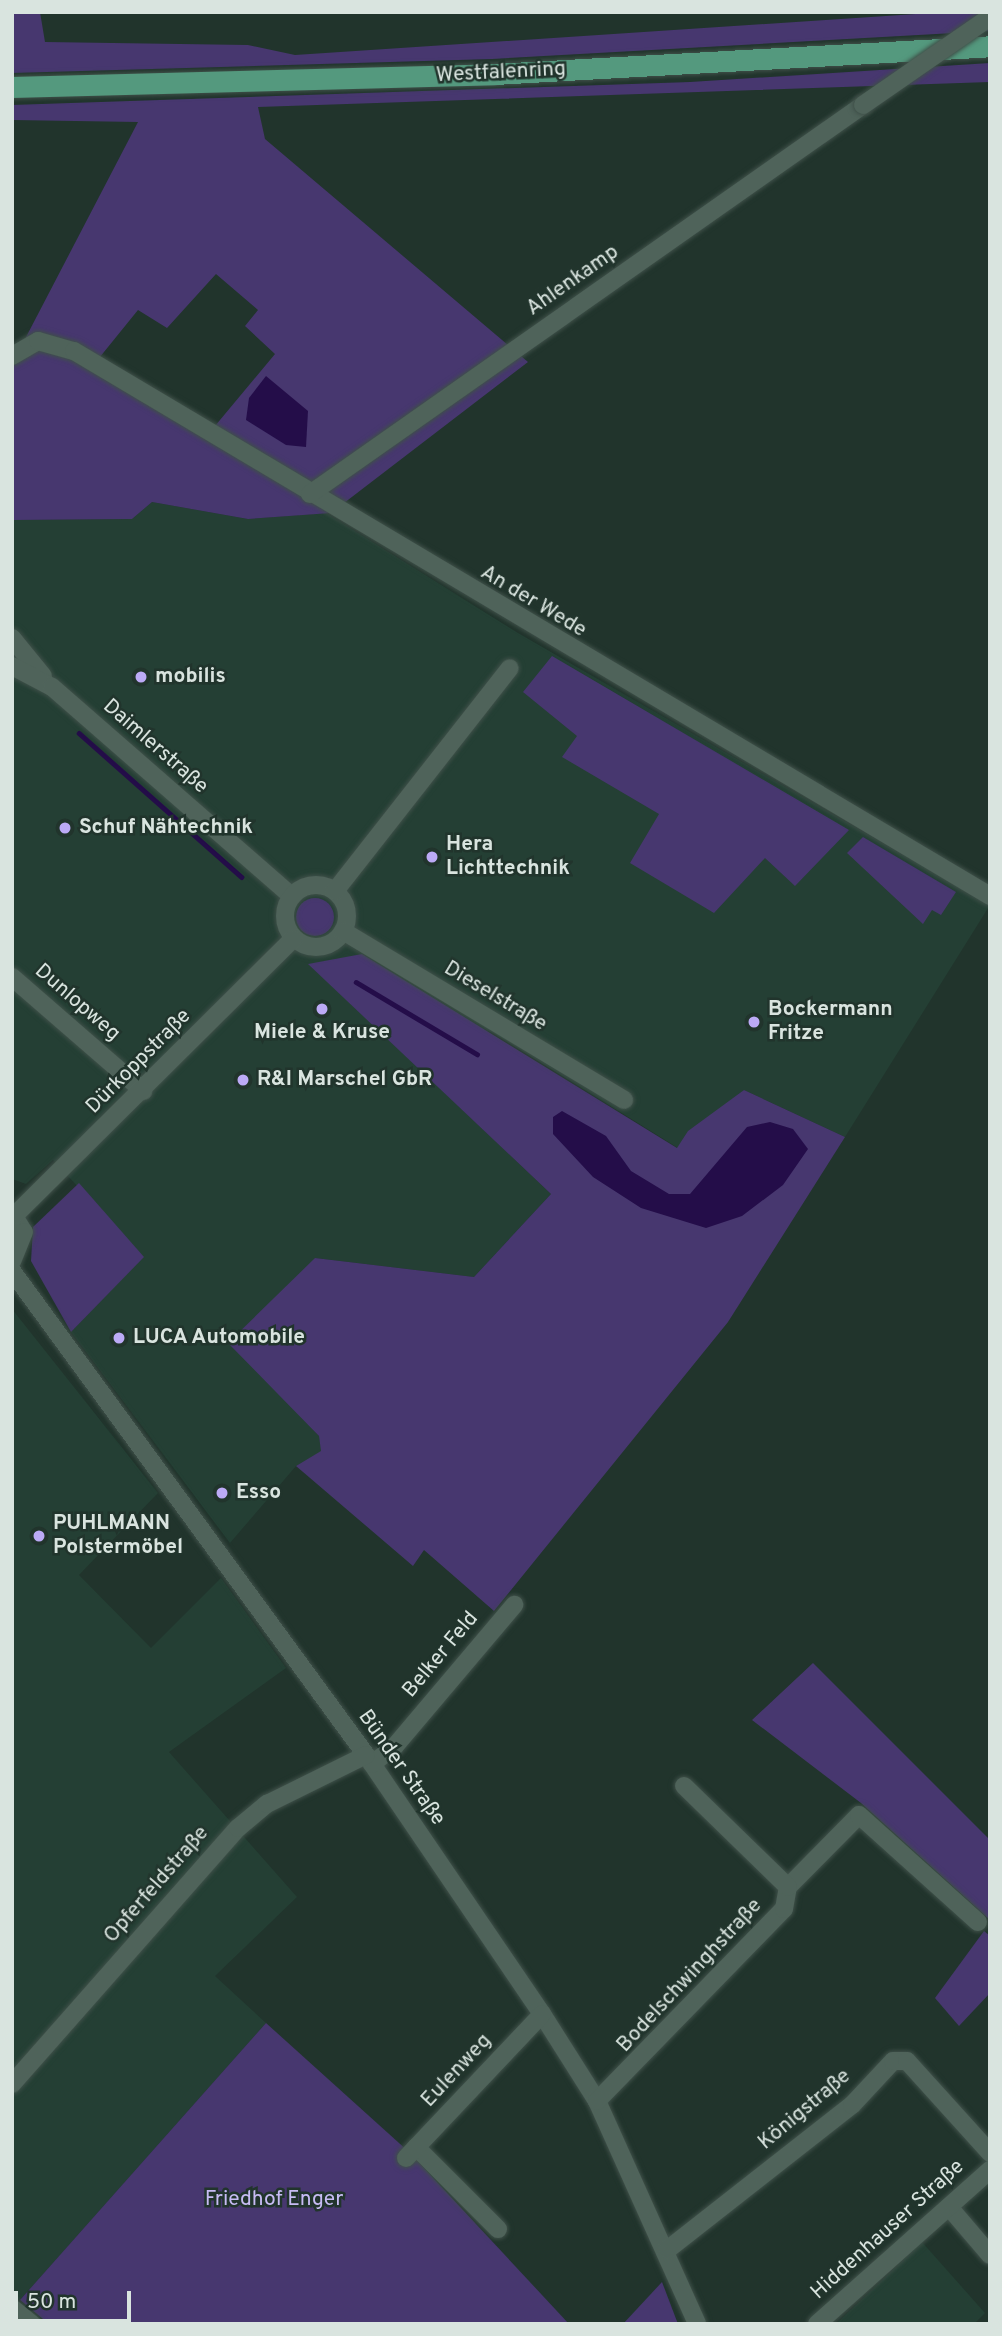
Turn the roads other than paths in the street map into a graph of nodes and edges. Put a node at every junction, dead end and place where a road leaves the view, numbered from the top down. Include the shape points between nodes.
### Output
1 (990, 17) edge
2 (990, 46) edge
3 (12, 87) edge
4 (12, 356) edge
5 (310, 495) junction
6 (12, 638) edge
7 (12, 666) edge
8 (510, 668) dead end
9 (52, 687) junction
10 (335, 891) junction
11 (292, 896) junction
12 (990, 897) edge
13 (343, 931) junction
14 (293, 939) junction
15 (12, 977) edge
16 (143, 1091) junction
17 (624, 1101) dead end
18 (14, 1214) edge
19 (12, 1261) edge
20 (12, 1272) edge
21 (514, 1605) dead end
22 (369, 1759) junction
23 (684, 1786) dead end
24 (788, 1887) junction
25 (978, 1922) dead end
26 (542, 2014) junction
27 (12, 2084) edge
28 (597, 2101) junction
29 (990, 2153) edge
30 (990, 2170) edge
31 (948, 2207) junction
32 (498, 2229) dead end
33 (667, 2250) junction
34 (990, 2255) edge
35 (12, 2308) edge
36 (32, 2324) edge
37 (697, 2324) edge
38 (817, 2324) edge

1 - 5 street, Ahlenkamp, bridge
2 - 3 main road, Westfalenring via 494,74
4 - 5 street, An der Wede via 38,341 56,342
5 - 12 street, An der Wede
6 - 9 street, Daimlerstraße
7 - 9 street, Daimlerstraße
8 - 10 street
9 - 11 street, Daimlerstraße
10 - 11 street via 308,886
10 - 13 street via 345,906
11 - 14 street via 284,913
13 - 14 street via 320,947
13 - 17 street, Dieselstraße
14 - 16 street, Dürkoppstraße
15 - 16 street, Dunlopweg
16 - 18 street, Dürkoppstraße
18 - 19 street via 24,1241
20 - 22 street, Bünder Straße
21 - 22 street, Belker Feld via 395,1746
22 - 26 street, Bünder Straße
22 - 27 street, Opferfeldstraße via 267,1804 238,1828
23 - 24 street
24 - 25 street via 859,1815
24 - 28 street, Bodelschwinghstraße via 784,1909 738,1963
26 - 28 street, Bünder Straße
26 - 32 street, Eulenweg via 411,2153
28 - 33 street, Bünder Straße
29 - 33 street, Königstraße via 900,2059 852,2105
30 - 31 street, Hiddenhauser Straße
31 - 34 street
31 - 38 street, Hiddenhauser Straße
33 - 37 street, Bünder Straße
35 - 36 street

